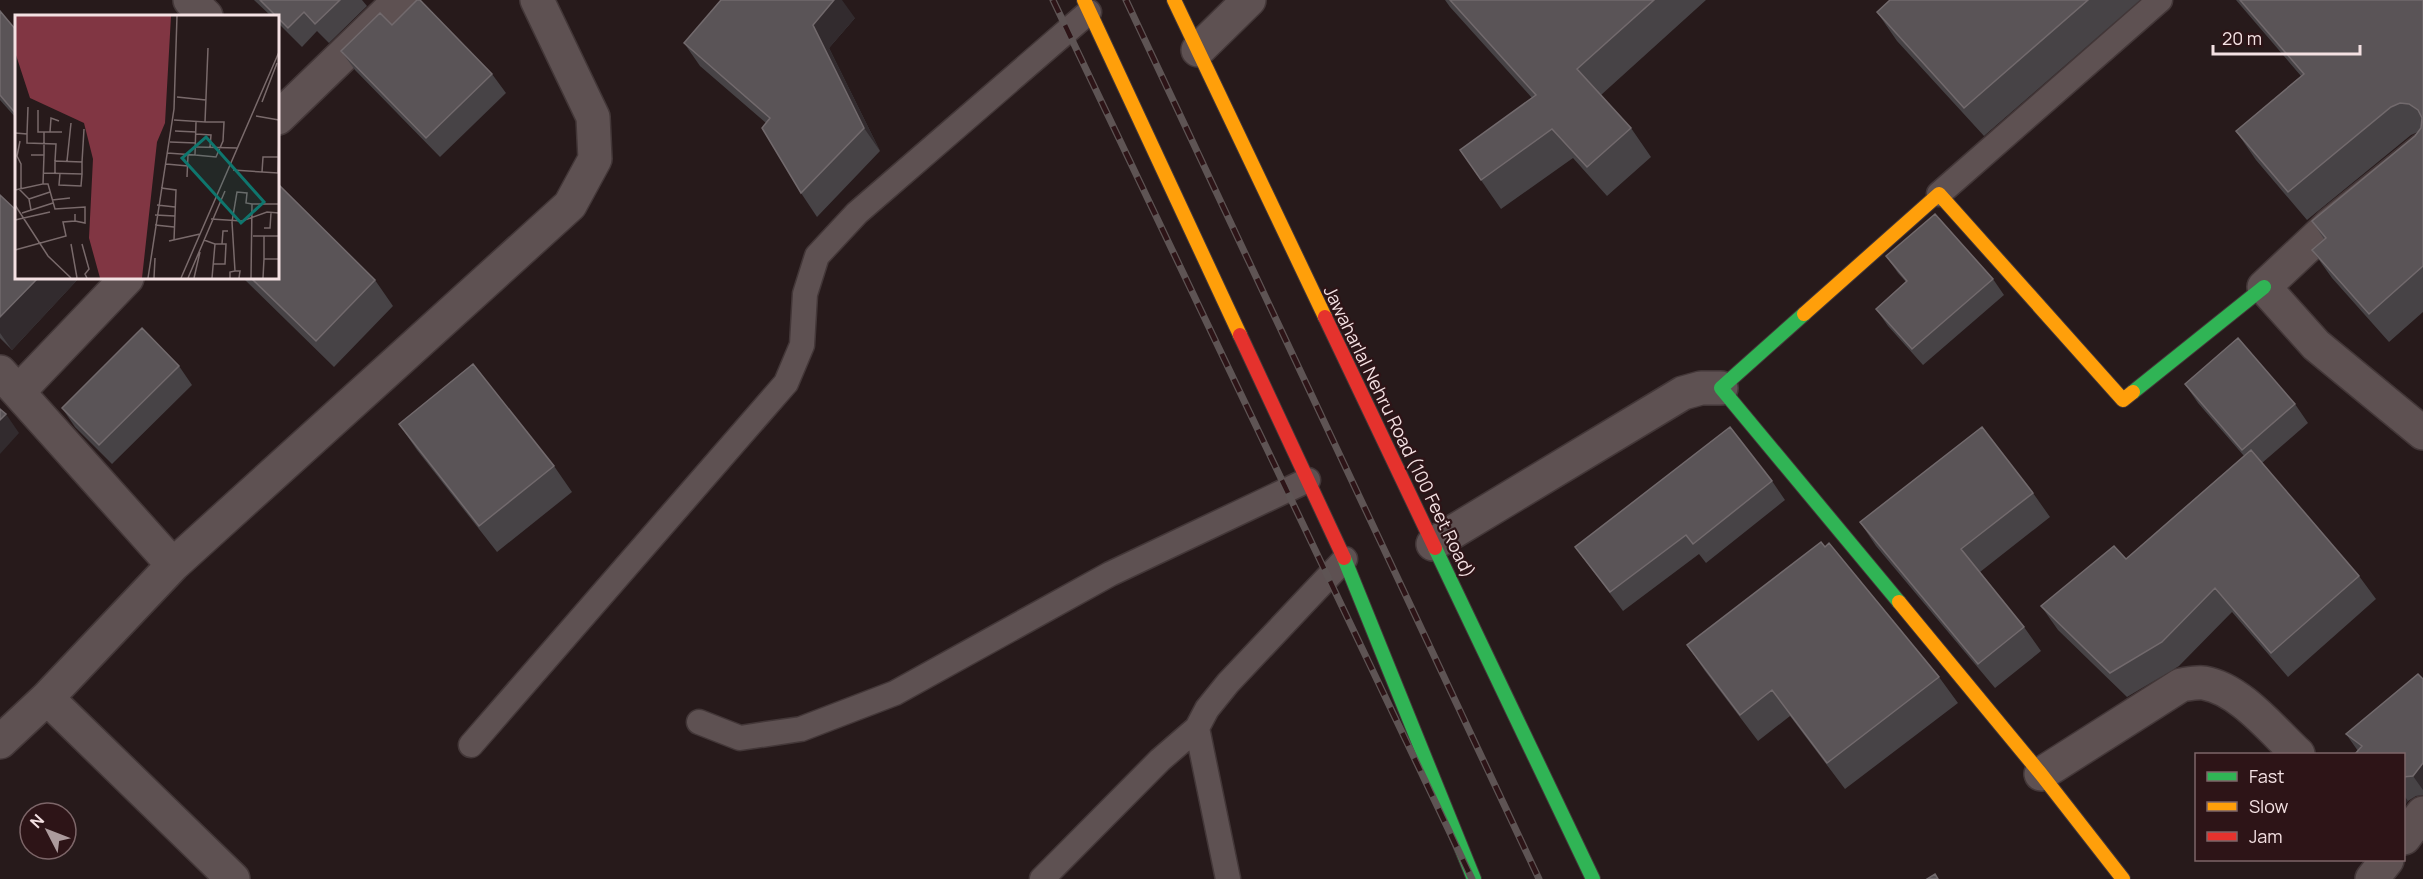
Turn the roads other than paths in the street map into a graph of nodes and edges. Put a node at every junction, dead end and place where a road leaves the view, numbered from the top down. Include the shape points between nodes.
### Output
1 (190, 0) edge
2 (400, 0) edge
3 (537, 0) edge
4 (1174, 0) edge
5 (1249, 0) edge
6 (2160, 0) edge
7 (1086, 6) edge
8 (205, 15) edge
9 (1198, 50) junction
10 (282, 104) edge
11 (2423, 150) edge
12 (1939, 194) junction
13 (126, 279) edge
14 (2264, 287) junction
15 (10, 382) edge
16 (1721, 388) junction
17 (2423, 433) edge
18 (1308, 480) junction
19 (1433, 544) junction
20 (1345, 560) junction
21 (173, 565) junction
22 (47, 698) junction
23 (699, 722) dead end
24 (1197, 728) junction
25 (0, 742) edge
26 (471, 745) dead end
27 (2297, 753) edge
28 (2040, 774) junction
29 (2386, 861) edge
30 (232, 879) edge
31 (1042, 879) edge
32 (1228, 879) edge
33 (1474, 879) edge
34 (1593, 879) edge
35 (2123, 879) edge
36 (2372, 879) edge

1 - 8 street
2 - 10 street
3 - 21 street via 593,117 595,159 570,205
4 - 9 main road, Jawaharlal Nehru Road (100 Feet Road)
5 - 9 street
6 - 12 lane
7 - 18 main road
7 - 26 lane via 857,213 817,256 805,294 802,345 786,383
9 - 19 main road, Jawaharlal Nehru Road (100 Feet Road)
11 - 14 street via 2330,225
12 - 14 main road via 2122,400
12 - 16 main road
13 - 15 street
14 - 17 street via 2316,345
15 - 21 street
16 - 19 street via 1683,393
16 - 28 main road
18 - 20 main road
18 - 23 lane via 1110,574 895,693 801,729 740,738
19 - 34 main road, Jawaharlal Nehru Road (100 Feet Road)
20 - 24 lane via 1228,683
20 - 33 main road
21 - 22 street
22 - 25 street
22 - 30 street
24 - 31 lane
24 - 32 lane
27 - 28 street via 2250,708 2223,688 2203,682 2181,685
28 - 35 main road
29 - 36 street

